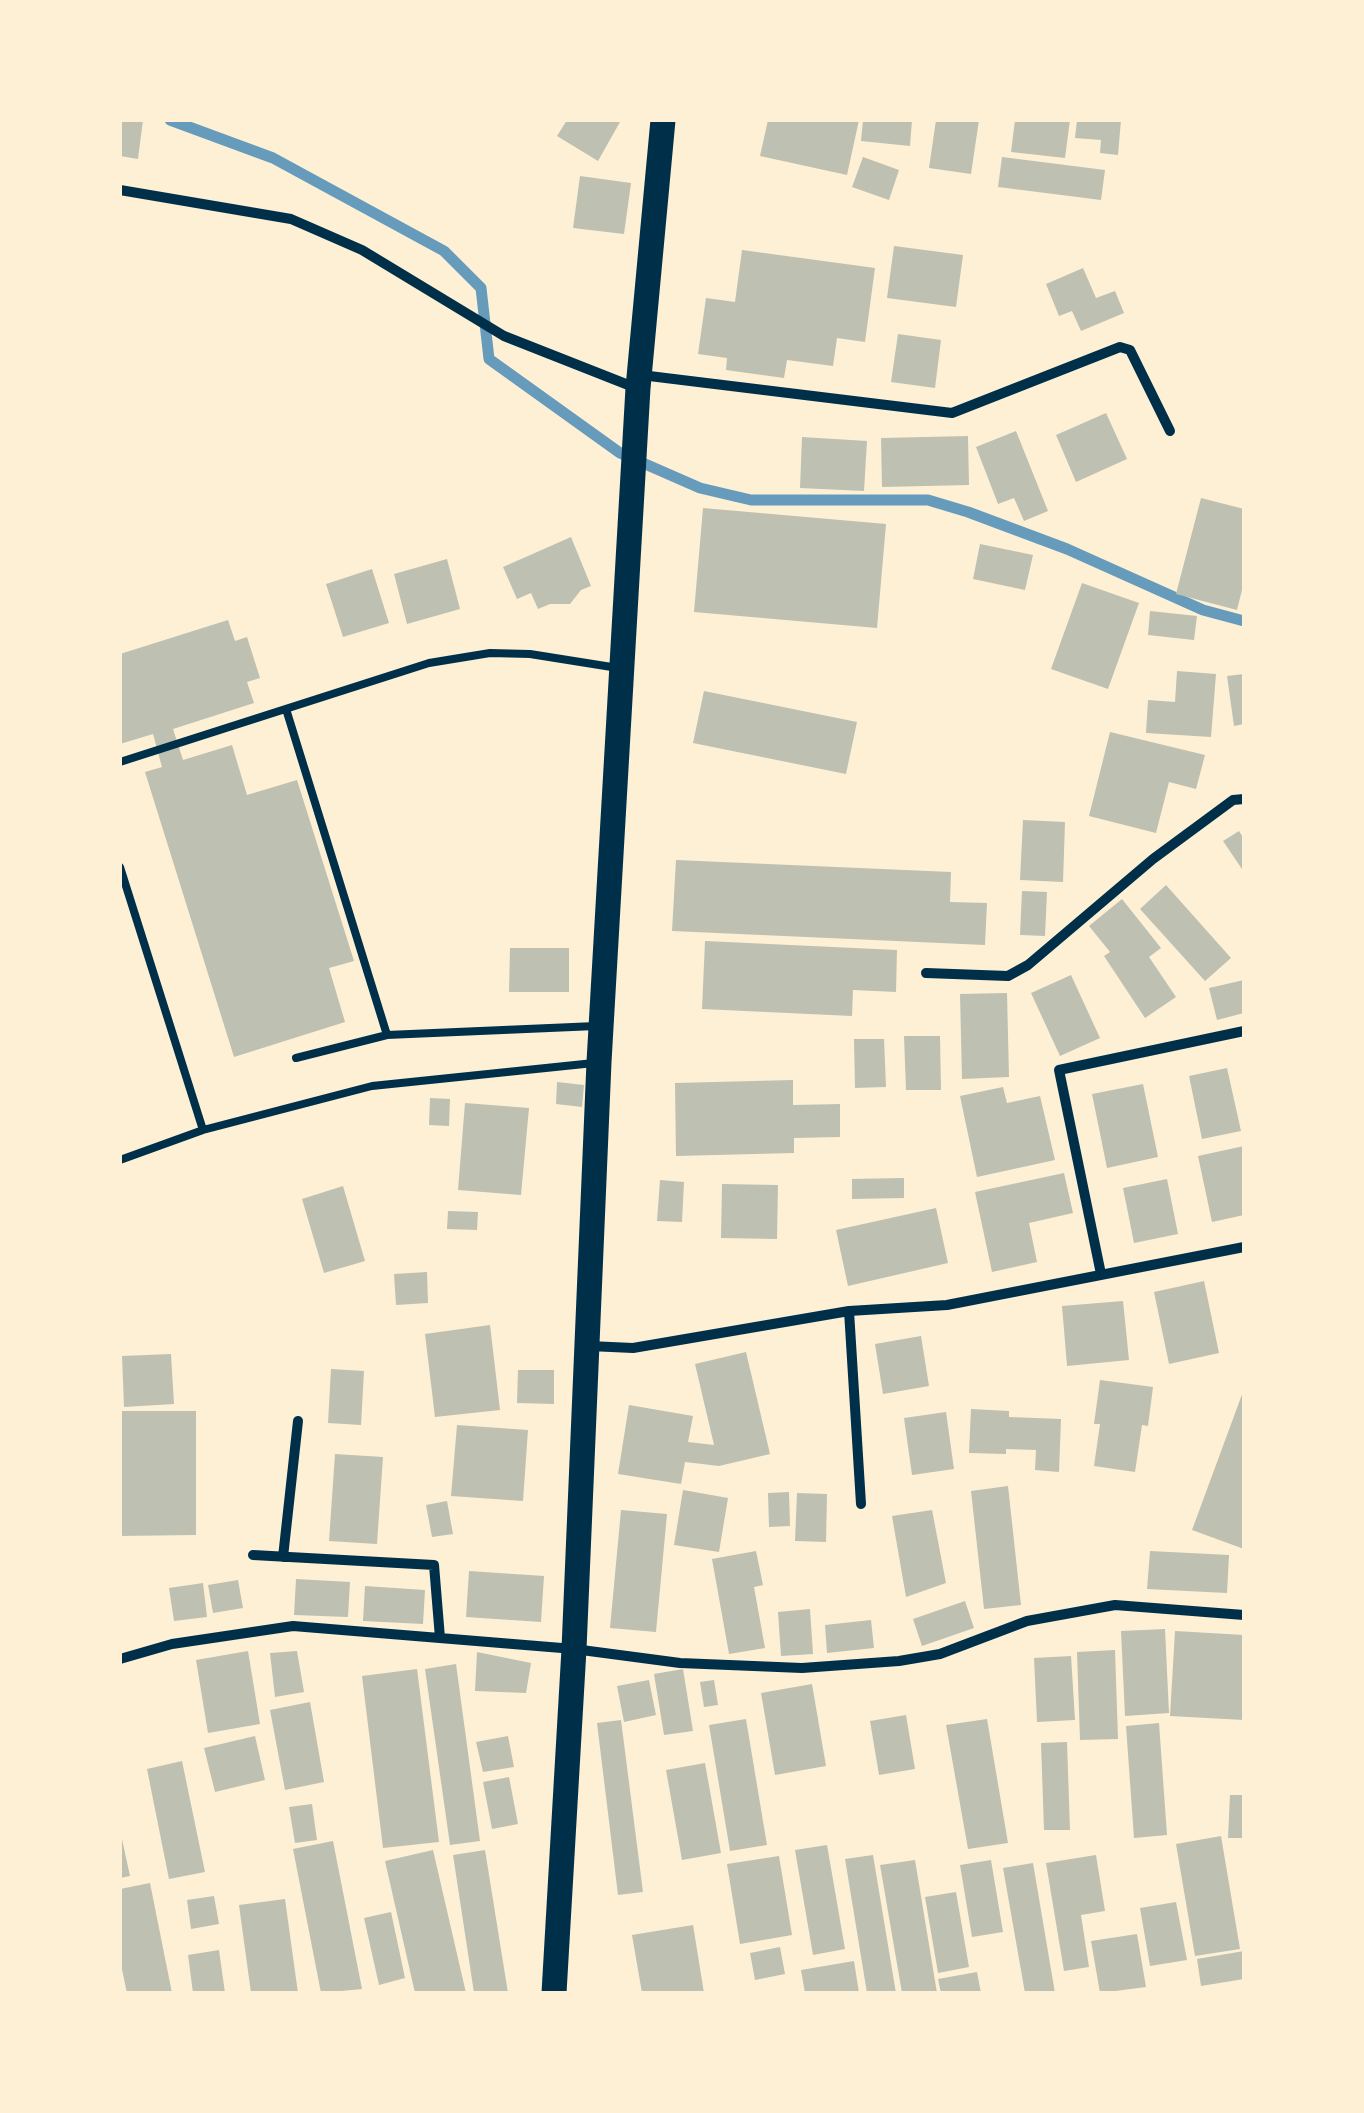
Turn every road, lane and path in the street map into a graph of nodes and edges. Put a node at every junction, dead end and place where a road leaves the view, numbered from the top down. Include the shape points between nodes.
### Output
1 (663, 120) edge
2 (120, 190) edge
3 (638, 382) junction
4 (1170, 431) dead end
5 (623, 668) junction
6 (286, 708) junction
7 (120, 762) edge
8 (1244, 799) edge
9 (120, 867) edge
10 (926, 973) dead end
11 (601, 1025) junction
12 (1244, 1031) edge
13 (387, 1036) junction
14 (296, 1058) dead end
15 (599, 1062) junction
16 (203, 1130) junction
17 (120, 1160) edge
18 (1244, 1247) edge
19 (1101, 1274) junction
20 (849, 1311) junction
21 (588, 1346) junction
22 (298, 1421) dead end
23 (861, 1504) dead end
24 (254, 1555) dead end
25 (284, 1556) junction
26 (1244, 1614) edge
27 (440, 1638) junction
28 (574, 1649) junction
29 (120, 1658) edge
30 (554, 1993) edge

1 - 3 highway
2 - 3 street via 291,218 362,250 490,328 576,367
3 - 4 street via 952,413 1120,348 1130,350
3 - 5 highway
5 - 6 lane via 490,654 429,663
5 - 11 highway
6 - 7 lane
6 - 13 lane
8 - 10 street via 1232,800 1153,859 1008,976
9 - 16 lane
11 - 13 lane
11 - 15 highway
12 - 19 street via 1058,1070
13 - 14 lane
15 - 16 lane via 372,1086
15 - 21 highway
16 - 17 lane
18 - 19 street
19 - 20 street via 947,1305
20 - 21 street via 633,1348
20 - 23 street
21 - 28 highway
22 - 25 street
24 - 25 street
25 - 27 street via 434,1565
26 - 28 street via 1115,1604 1027,1621 940,1654 802,1668 680,1663
27 - 28 street
27 - 29 street via 293,1626
28 - 30 highway

